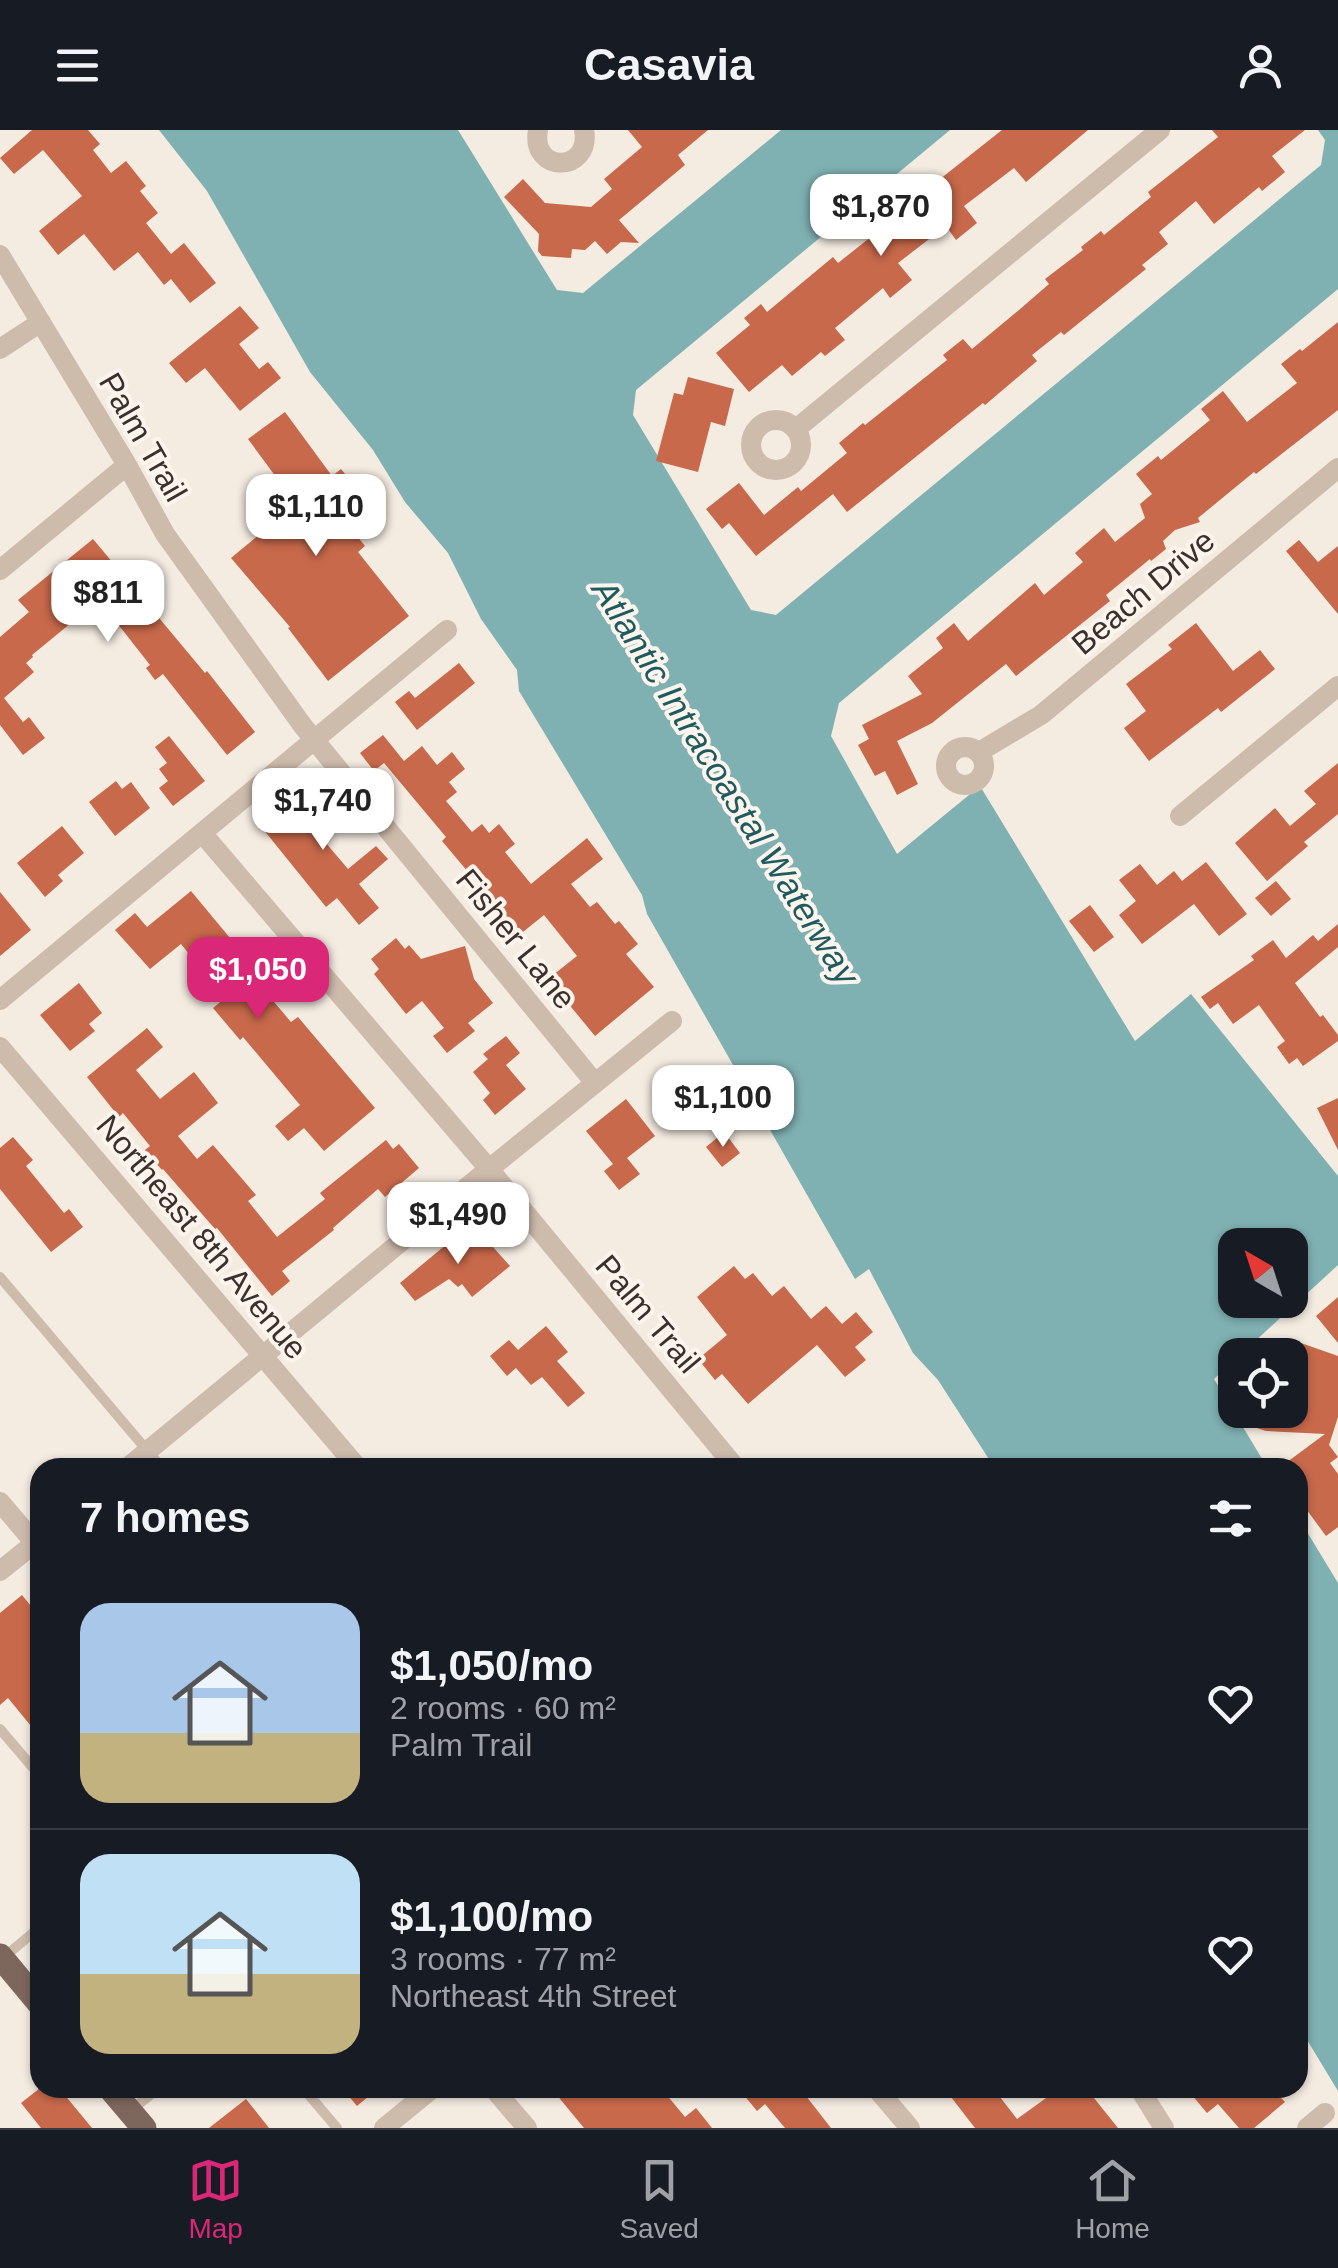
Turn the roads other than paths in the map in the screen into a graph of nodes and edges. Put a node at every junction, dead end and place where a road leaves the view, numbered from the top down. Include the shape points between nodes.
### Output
1 (538, 130) edge
2 (584, 130) edge
3 (1160, 130) edge
4 (0, 254) edge
5 (41, 322) junction
6 (0, 348) edge
7 (796, 429) dead end
8 (127, 465) junction
9 (1338, 468) edge
10 (0, 570) edge
11 (448, 630) dead end
12 (1338, 686) edge
13 (314, 740) junction
14 (979, 752) dead end
15 (1180, 816) dead end
16 (202, 833) junction
17 (0, 1000) edge
18 (672, 1021) dead end
19 (0, 1047) edge
20 (596, 1083) junction
21 (488, 1169) junction
22 (0, 1277) edge
23 (264, 1355) junction
24 (148, 1450) junction
25 (138, 1458) edge
26 (154, 1458) edge
27 (350, 1458) edge
28 (728, 1458) edge
29 (0, 1503) edge
30 (30, 1535) edge
31 (30, 1550) edge
32 (0, 1571) edge
33 (0, 1729) edge
34 (30, 1764) edge
35 (30, 1935) edge
36 (1, 1957) edge
37 (30, 1992) edge
38 (118, 2098) edge
39 (152, 2098) edge
40 (312, 2098) edge
41 (421, 2098) edge
42 (500, 2098) edge
43 (884, 2098) edge
44 (1145, 2098) edge
45 (1325, 2113) dead end
46 (137, 2120) edge
47 (337, 2128) edge
48 (384, 2128) edge
49 (526, 2128) edge
50 (910, 2128) edge
51 (1164, 2128) edge
52 (1306, 2128) edge

1 - 2 street via 540,152 562,164 583,151
3 - 7 street
4 - 5 street, Palm Trail
5 - 6 street
5 - 8 street, Palm Trail
8 - 10 street
8 - 13 street, Palm Trail via 164,534
9 - 14 street, Beach Drive via 1041,715
11 - 13 street
12 - 15 street
13 - 16 street
13 - 20 street, Fisher Lane
16 - 17 street
16 - 21 street, Palm Trail
18 - 20 street
19 - 23 street, Northeast 8th Avenue
20 - 21 street
21 - 23 street
21 - 28 street, Palm Trail
22 - 24 lane
23 - 24 street
23 - 27 street, Northeast 8th Avenue
24 - 25 street
24 - 26 lane
29 - 30 street
31 - 32 street
33 - 34 lane
35 - 36 lane
36 - 37 main road
38 - 46 main road
39 - 46 lane
40 - 47 lane
41 - 48 street
42 - 49 street
43 - 50 street
44 - 51 street
45 - 52 street

